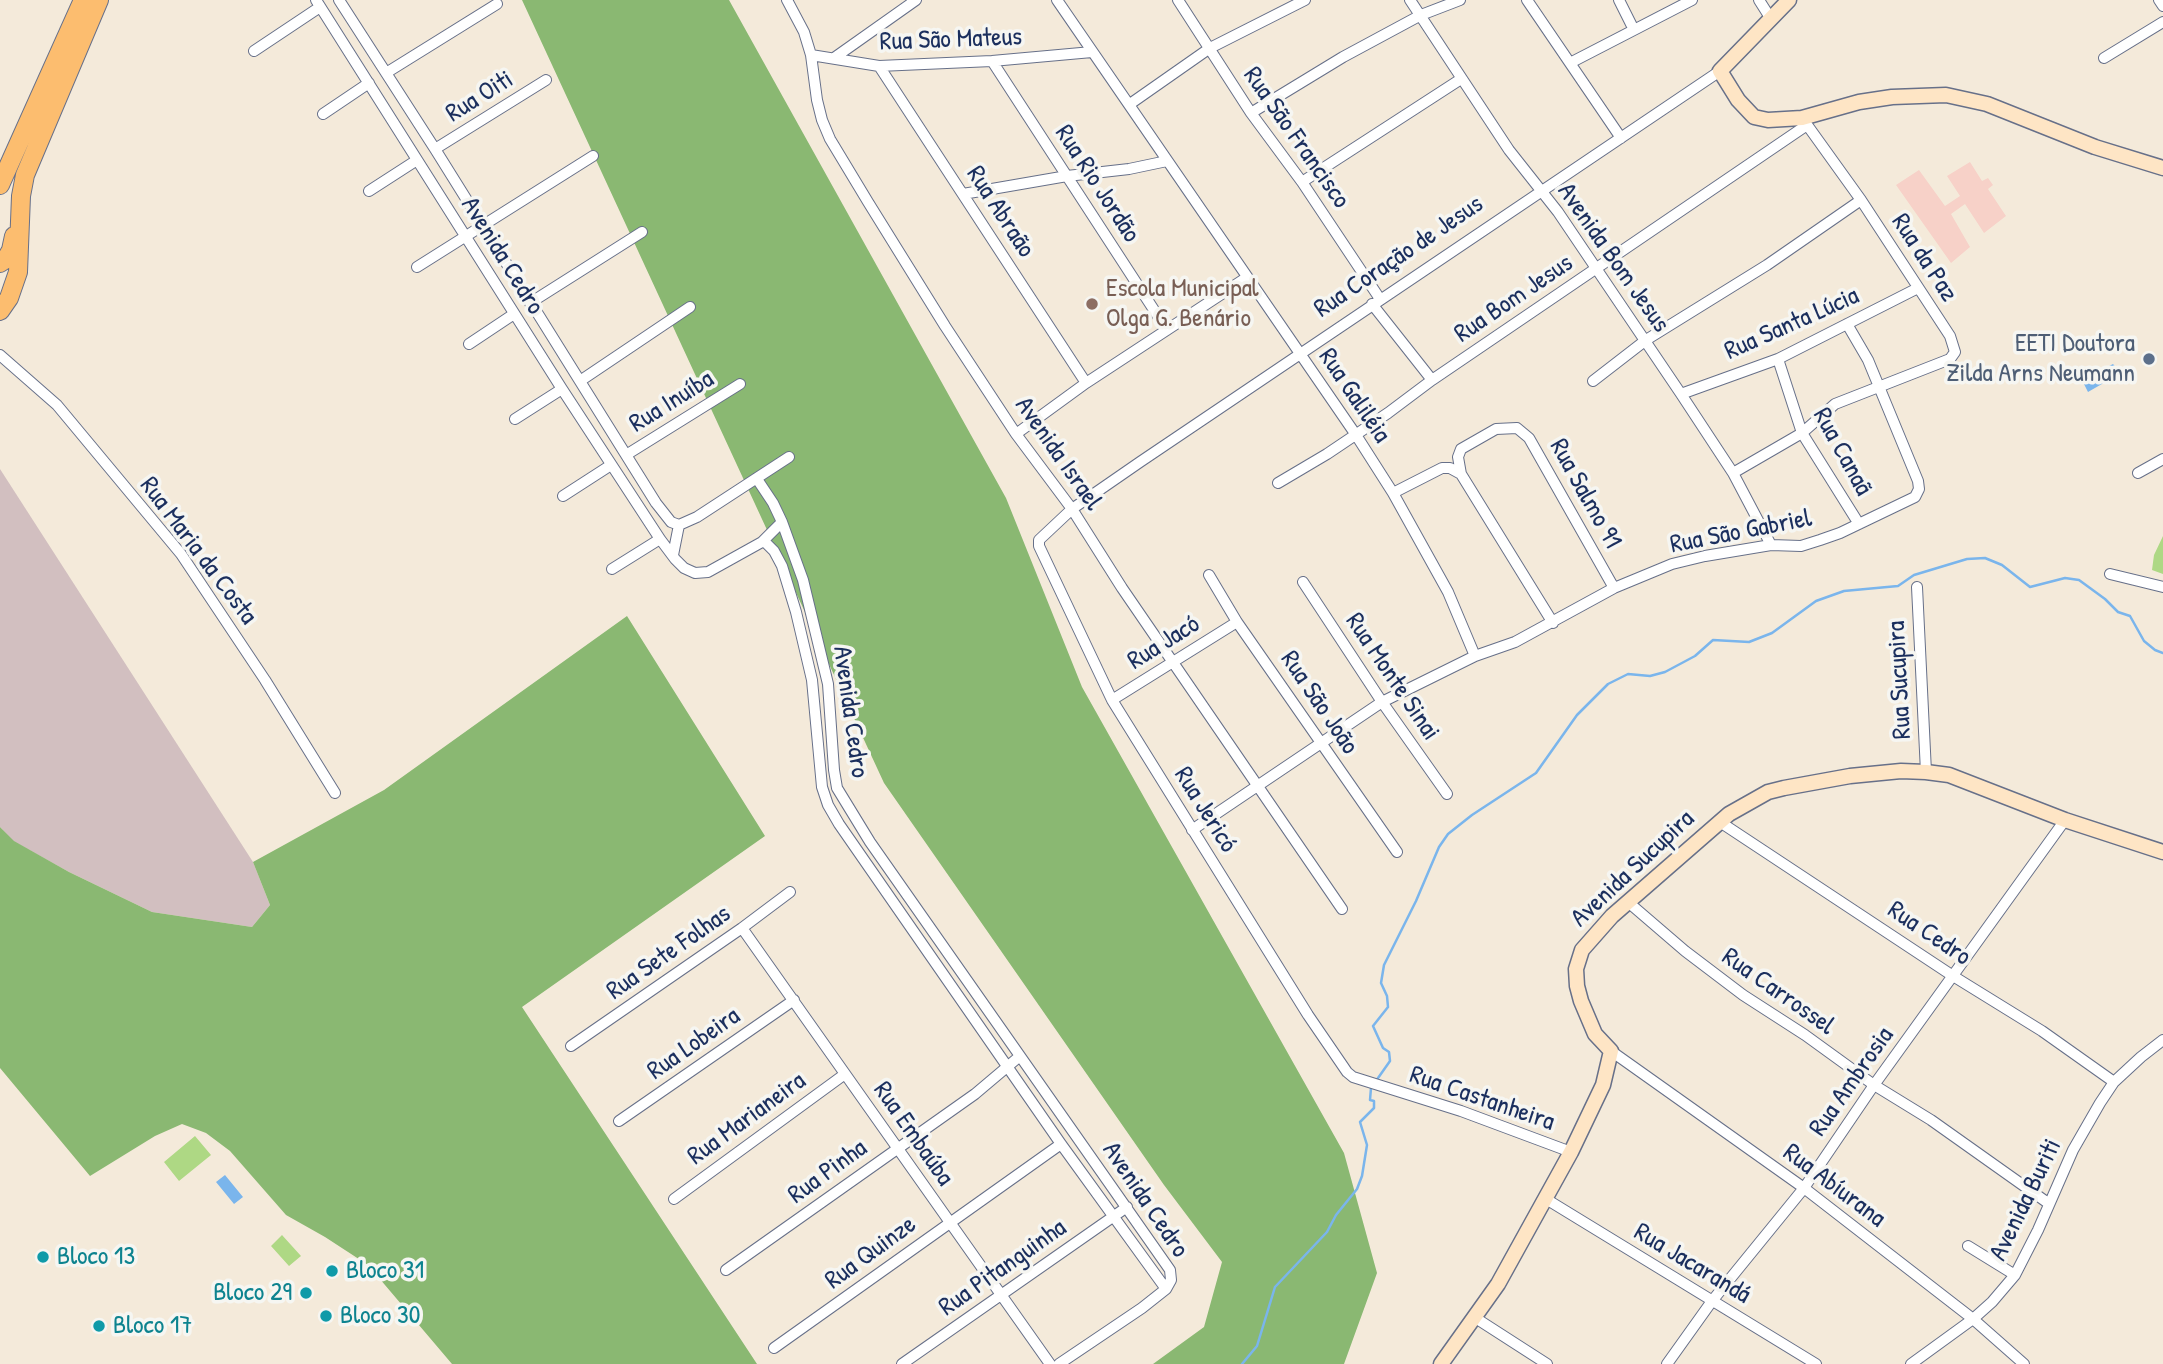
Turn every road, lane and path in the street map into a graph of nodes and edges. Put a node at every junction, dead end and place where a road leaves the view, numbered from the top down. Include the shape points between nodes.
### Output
1 (83, 0) edge
2 (99, 0) edge
3 (339, 0) edge
4 (787, 0) edge
5 (916, 0) edge
6 (1057, 0) edge
7 (1178, 0) edge
8 (1305, 0) edge
9 (1410, 0) edge
10 (1460, 0) edge
11 (1528, 0) edge
12 (1619, 0) edge
13 (1692, 0) edge
14 (1759, 0) edge
15 (1789, 0) edge
16 (2159, 0) edge
17 (318, 4) edge
18 (497, 4) dead end
19 (2163, 6) edge
20 (1421, 15) junction
21 (1771, 19) junction
22 (2163, 22) edge
23 (1634, 30) junction
24 (1210, 48) junction
25 (254, 51) dead end
26 (1092, 52) junction
27 (811, 55) junction
28 (834, 58) junction
29 (2104, 58) dead end
30 (992, 61) junction
31 (1570, 63) junction
32 (879, 65) junction
33 (1720, 71) junction
34 (386, 73) junction
35 (1461, 79) junction
36 (546, 80) dead end
37 (369, 83) junction
38 (1130, 104) junction
39 (1251, 113) junction
40 (323, 114) dead end
41 (1805, 121) junction
42 (1621, 138) junction
43 (435, 149) junction
44 (593, 156) dead end
45 (417, 160) junction
46 (1167, 161) junction
47 (2163, 169) edge
48 (1067, 176) junction
49 (1302, 182) junction
50 (0, 185) edge
51 (369, 191) dead end
52 (1540, 191) junction
53 (963, 194) junction
54 (1861, 200) junction
55 (21, 205) junction
56 (482, 226) junction
57 (642, 232) dead end
58 (465, 237) junction
59 (0, 262) edge
60 (417, 267) dead end
61 (1597, 268) junction
62 (1246, 278) junction
63 (1919, 288) junction
64 (1376, 302) junction
65 (530, 303) junction
66 (690, 307) dead end
67 (0, 311) edge
68 (514, 314) junction
69 (1847, 324) junction
70 (1167, 330) junction
71 (1646, 340) junction
72 (469, 344) dead end
73 (1300, 354) junction
74 (0, 355) edge
75 (1778, 359) junction
76 (1432, 380) junction
77 (580, 381) junction
78 (1593, 381) dead end
79 (1086, 383) junction
80 (740, 384) dead end
81 (1880, 387) junction
82 (562, 389) junction
83 (1682, 394) junction
84 (515, 419) dead end
85 (1801, 433) junction
86 (1016, 434) junction
87 (1356, 435) junction
88 (626, 455) junction
89 (789, 457) dead end
90 (2163, 459) edge
91 (611, 465) junction
92 (1733, 473) junction
93 (2138, 473) dead end
94 (1461, 474) junction
95 (757, 479) junction
96 (1278, 483) dead end
97 (1393, 493) junction
98 (564, 496) dead end
99 (1072, 509) junction
100 (782, 522) junction
101 (679, 524) junction
102 (1859, 524) junction
103 (1048, 529) joint
104 (660, 539) junction
105 (762, 542) junction
106 (1771, 545) junction
107 (673, 555) junction
108 (612, 569) dead end
109 (2110, 574) dead end
110 (1209, 575) dead end
111 (1303, 582) dead end
112 (1917, 587) dead end
113 (2163, 587) edge
114 (1614, 588) junction
115 (1237, 622) junction
116 (1553, 623) junction
117 (1475, 656) junction
118 (1173, 662) junction
119 (1112, 700) junction
120 (1382, 702) junction
121 (815, 704) junction
122 (829, 704) junction
123 (1321, 744) junction
124 (1926, 772) junction
125 (1258, 786) junction
126 (335, 793) dead end
127 (1447, 794) dead end
128 (2064, 820) junction
129 (1720, 822) junction
130 (1192, 830) junction
131 (1397, 852) dead end
132 (2163, 852) edge
133 (898, 883) junction
134 (886, 891) junction
135 (790, 892) dead end
136 (1628, 902) junction
137 (1342, 909) dead end
138 (742, 928) junction
139 (1953, 976) junction
140 (794, 1000) junction
141 (2163, 1040) edge
142 (570, 1046) dead end
143 (1611, 1051) junction
144 (1020, 1056) junction
145 (1008, 1066) junction
146 (845, 1074) junction
147 (2115, 1082) junction
148 (1874, 1085) junction
149 (1379, 1086) joint
150 (618, 1121) dead end
151 (1061, 1144) junction
152 (898, 1147) junction
153 (1571, 1152) junction
154 (1804, 1188) junction
155 (674, 1199) dead end
156 (1546, 1199) junction
157 (2048, 1203) junction
158 (1127, 1208) junction
159 (1114, 1217) junction
160 (948, 1223) junction
161 (1968, 1246) dead end
162 (726, 1270) dead end
163 (2015, 1275) junction
164 (1166, 1289) junction
165 (1001, 1295) junction
166 (1712, 1301) junction
167 (1474, 1317) junction
168 (1973, 1319) junction
169 (775, 1348) dead end
170 (902, 1364) edge
171 (1050, 1364) edge
172 (1059, 1364) edge
173 (1441, 1364) edge
174 (1547, 1364) edge
175 (1667, 1364) edge
176 (1816, 1364) edge
177 (1911, 1364) edge
178 (2024, 1364) edge

1 - 50 highway
2 - 55 highway via 25,175
3 - 34 street, Avenida Cedro
4 - 27 street, Avenida Israel
5 - 28 street
6 - 26 street, Rua Galiléia
7 - 24 street, Rua São Francisco
8 - 24 street
9 - 20 street, Avenida Bom Jesus
10 - 20 street
11 - 31 street
12 - 23 street
13 - 23 street
14 - 21 street
15 - 21 street, Rua Coração de Jesus
16 - 19 street
17 - 25 street
17 - 37 street, Avenida Cedro
18 - 34 street
20 - 35 street, Avenida Bom Jesus
20 - 39 street
21 - 33 street, Rua Coração de Jesus
22 - 29 street
23 - 31 street
24 - 38 street
24 - 39 street, Rua São Francisco
26 - 30 street, Rua São Mateus
26 - 38 street, Rua Galiléia
27 - 28 street, Rua São Mateus
27 - 86 street, Avenida Israel via 817,100 831,139
28 - 32 street, Rua São Mateus
30 - 32 street, Rua São Mateus
30 - 48 street, Rua Rio Jordão
31 - 42 street
32 - 53 street, Rua Abraão
33 - 41 street via 1754,117
33 - 42 street, Rua Coração de Jesus
34 - 43 street, Avenida Cedro
35 - 49 street
35 - 52 street, Avenida Bom Jesus
36 - 43 street, Rua Oiti
37 - 40 street
37 - 45 street, Avenida Cedro
38 - 46 street, Rua Galiléia
39 - 49 street, Rua São Francisco
41 - 47 street via 1858,102 1946,95 1987,104
41 - 54 street, Rua da Paz
41 - 61 street, Rua Bom Jesus
42 - 52 street, Rua Coração de Jesus
43 - 56 street, Avenida Cedro
44 - 56 street
45 - 51 street
45 - 58 street, Avenida Cedro
46 - 48 street
46 - 62 street, Rua Galiléia
48 - 53 street
48 - 70 street, Rua Rio Jordão
49 - 64 street, Rua São Francisco
52 - 61 street, Avenida Bom Jesus
52 - 64 street, Rua Coração de Jesus
53 - 79 street, Rua Abraão
54 - 63 street, Rua da Paz
54 - 71 street
55 - 59 highway via 11,250
55 - 67 highway via 18,272
56 - 58 street
56 - 65 street, Avenida Cedro
57 - 65 street
58 - 60 street
58 - 68 street, Avenida Cedro
61 - 71 street, Avenida Bom Jesus
61 - 76 street, Rua Bom Jesus
62 - 70 street
62 - 73 street, Rua Galiléia
63 - 69 street, Rua Santa Lúcia
63 - 81 street, Rua da Paz via 1954,342 1954,356
64 - 73 street, Rua Coração de Jesus
64 - 76 street, Rua São Francisco
65 - 77 street, Avenida Cedro
66 - 77 street
68 - 72 street
68 - 82 street, Avenida Cedro
69 - 75 street, Rua Santa Lúcia
69 - 81 street
70 - 79 street
71 - 78 street
71 - 83 street, Avenida Bom Jesus
73 - 87 street, Rua Galiléia
73 - 99 street, Rua Coração de Jesus
74 - 126 street, Rua Maria da Costa via 57,405 181,554
75 - 83 street, Rua Santa Lúcia
75 - 85 street, Rua Canaã
76 - 87 street, Rua Bom Jesus
77 - 88 street, Avenida Cedro
79 - 86 street
80 - 88 street, Rua Inuíba
81 - 85 street, Rua da Paz via 1835,404
81 - 102 street, Rua São Gabriel via 1919,489 1914,497
82 - 84 street
82 - 91 street, Avenida Cedro
83 - 92 street, Avenida Bom Jesus
85 - 92 street, Rua da Paz
85 - 102 street, Rua Canaã
86 - 99 street, Avenida Israel
87 - 96 street, Rua Bom Jesus
87 - 97 street, Rua Galiléia
88 - 101 street, Avenida Cedro via 667,518
89 - 95 street
90 - 93 street
91 - 98 street, Rua Inuíba
91 - 104 street, Avenida Cedro
92 - 106 street, Avenida Bom Jesus
94 - 97 street via 1442,468
94 - 114 street, Rua Salmo 91 via 1461,449 1496,429 1517,428 1530,438
94 - 116 street
95 - 100 street, Avenida Cedro
95 - 101 street
97 - 117 street, Rua Galiléia via 1448,592
99 - 103 street, Rua Coração de Jesus
99 - 118 street, Avenida Israel
100 - 105 street
100 - 122 street, Avenida Cedro via 803,580
101 - 107 street
102 - 106 street, Rua São Gabriel via 1801,545
103 - 119 street, Rua Jericó via 1039,545
104 - 107 street, Avenida Cedro
104 - 108 street
105 - 107 street, Avenida Cedro via 708,572 684,568
105 - 121 street, Avenida Cedro via 782,566
106 - 114 street, Rua São Gabriel via 1672,564
109 - 113 street
110 - 115 street, Rua São João
111 - 120 street, Rua Monte Sinai
112 - 124 street, Rua Sucupira
114 - 116 street, Rua São Gabriel
115 - 118 street, Rua Jacó
115 - 123 street, Rua São João
116 - 117 street, Rua São Gabriel
117 - 120 street, Rua São Gabriel
118 - 119 street, Rua Jacó
118 - 125 street, Avenida Israel
119 - 130 street, Rua Jericó
120 - 123 street, Rua São Gabriel
120 - 127 street, Rua Monte Sinai
121 - 122 street
121 - 134 street, Avenida Cedro via 822,787 828,805
122 - 133 street, Avenida Cedro via 837,788
123 - 125 street, Rua São Gabriel
123 - 131 street, Rua São João
124 - 128 street, Avenida Sucupira via 1949,775
124 - 129 street, Avenida Sucupira via 1850,776 1768,792
125 - 130 street, Rua São Gabriel
125 - 137 street, Avenida Israel
128 - 132 street, Avenida Sucupira
128 - 139 street, Rua Ambrosia
129 - 136 street, Avenida Sucupira
129 - 139 street, Rua Cedro
130 - 149 street, Rua Jericó via 1328,1045 1353,1077
133 - 134 street
133 - 144 street, Avenida Cedro
134 - 145 street, Avenida Cedro
135 - 138 street, Rua Sete Folhas
136 - 143 street, Avenida Sucupira via 1582,950 1576,969 1587,1018
136 - 148 street, Rua Carrossel via 1743,995
138 - 140 street, Rua Embaúba
138 - 142 street, Rua Sete Folhas
139 - 147 street, Rua Cedro
139 - 148 street, Rua Ambrosia
140 - 146 street, Rua Embaúba
140 - 150 street, Rua Lobeira
141 - 147 street, Avenida Buriti
143 - 153 street via 1603,1085
143 - 154 street, Rua Abíurana
144 - 145 street, Rua Pinha
144 - 158 street, Avenida Cedro
145 - 151 street, Avenida Cedro
145 - 152 street, Rua Pinha
146 - 152 street, Rua Embaúba
146 - 155 street, Rua Marianeira
147 - 157 street, Avenida Buriti via 2073,1150
148 - 154 street, Rua Ambrosia
148 - 157 street, Rua Carrossel
149 - 153 street, Rua Castanheira
151 - 159 street, Avenida Cedro
151 - 160 street, Rua Quinze
152 - 160 street, Rua Embaúba
152 - 162 street, Rua Pinha
153 - 156 street
154 - 166 street, Rua Ambrosia
154 - 168 street, Rua Abíurana
156 - 166 street, Rua Jacarandá
156 - 167 street
157 - 163 street, Avenida Buriti
158 - 159 street, Rua Pitanguinha
158 - 164 street, Avenida Cedro via 1170,1270
159 - 164 street, Avenida Cedro
159 - 165 street, Rua Pitanguinha
160 - 165 street, Rua Embaúba
160 - 169 street, Rua Quinze
161 - 163 street
163 - 168 street, Avenida Buriti
164 - 172 street
165 - 170 street, Rua Pitanguinha
165 - 171 street, Rua Embaúba
166 - 175 street, Rua Ambrosia
166 - 176 street, Rua Jacarandá
167 - 173 street
167 - 174 street
168 - 177 street, Avenida Buriti
168 - 178 street, Rua Abíurana

